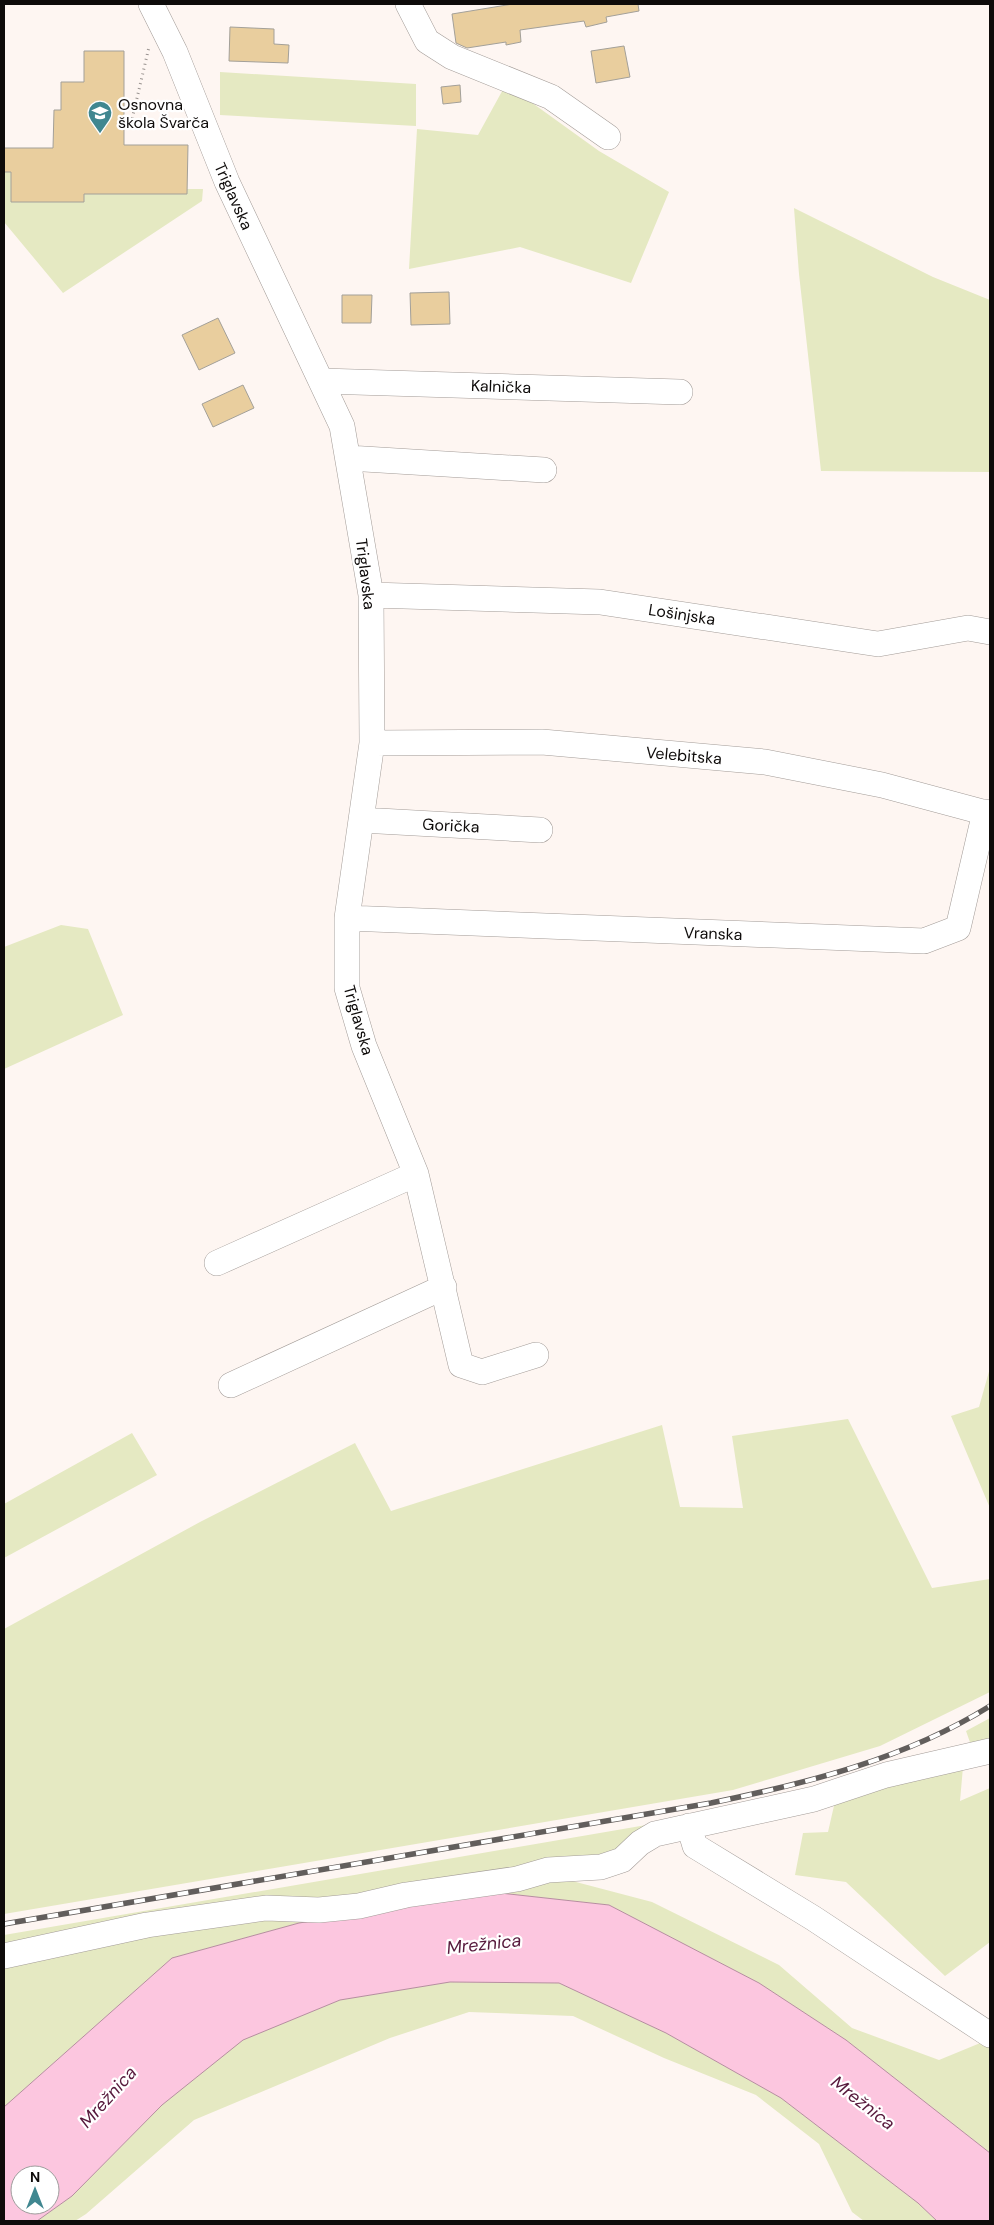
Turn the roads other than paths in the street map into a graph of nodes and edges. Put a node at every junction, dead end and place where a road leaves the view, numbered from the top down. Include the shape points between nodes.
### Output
1 (151, 4) edge
2 (174, 4) edge
3 (408, 4) edge
4 (158, 35) junction
5 (608, 137) dead end
6 (322, 381) junction
7 (680, 392) dead end
8 (348, 458) junction
9 (544, 470) dead end
10 (371, 595) junction
11 (990, 632) edge
12 (372, 743) junction
13 (988, 813) edge
14 (361, 820) junction
15 (540, 830) dead end
16 (347, 918) junction
17 (416, 1174) junction
18 (217, 1263) dead end
19 (444, 1287) junction
20 (536, 1355) dead end
21 (231, 1385) dead end
22 (990, 1751) edge
23 (689, 1826) junction
24 (4, 1956) edge
25 (990, 2035) edge

1 - 4 street, Triglavska
2 - 4 street
3 - 5 street via 427,41 452,57 552,97
4 - 6 street, Triglavska
6 - 7 street, Kalnička
6 - 8 street, Triglavska via 342,426
8 - 9 street
8 - 10 street, Triglavska
10 - 11 street, Lošinjska via 600,602 878,644 968,628
10 - 12 street, Triglavska
12 - 13 street, Velebitska via 542,742 765,762 882,785
12 - 14 street, Triglavska
13 - 16 street, Vranska via 958,928 924,942
14 - 15 street, Gorička
14 - 16 street, Triglavska
16 - 17 street, Triglavska via 348,988 364,1046
17 - 18 street
17 - 19 street, Triglavska
19 - 20 street, Triglavska via 461,1365 482,1372
19 - 21 street
22 - 23 street via 886,1775 814,1799
23 - 24 street via 655,1834 622,1860 601,1867 548,1870 517,1879 359,1906 319,1910 266,1908 147,1924
23 - 25 street via 694,1846 813,1918

